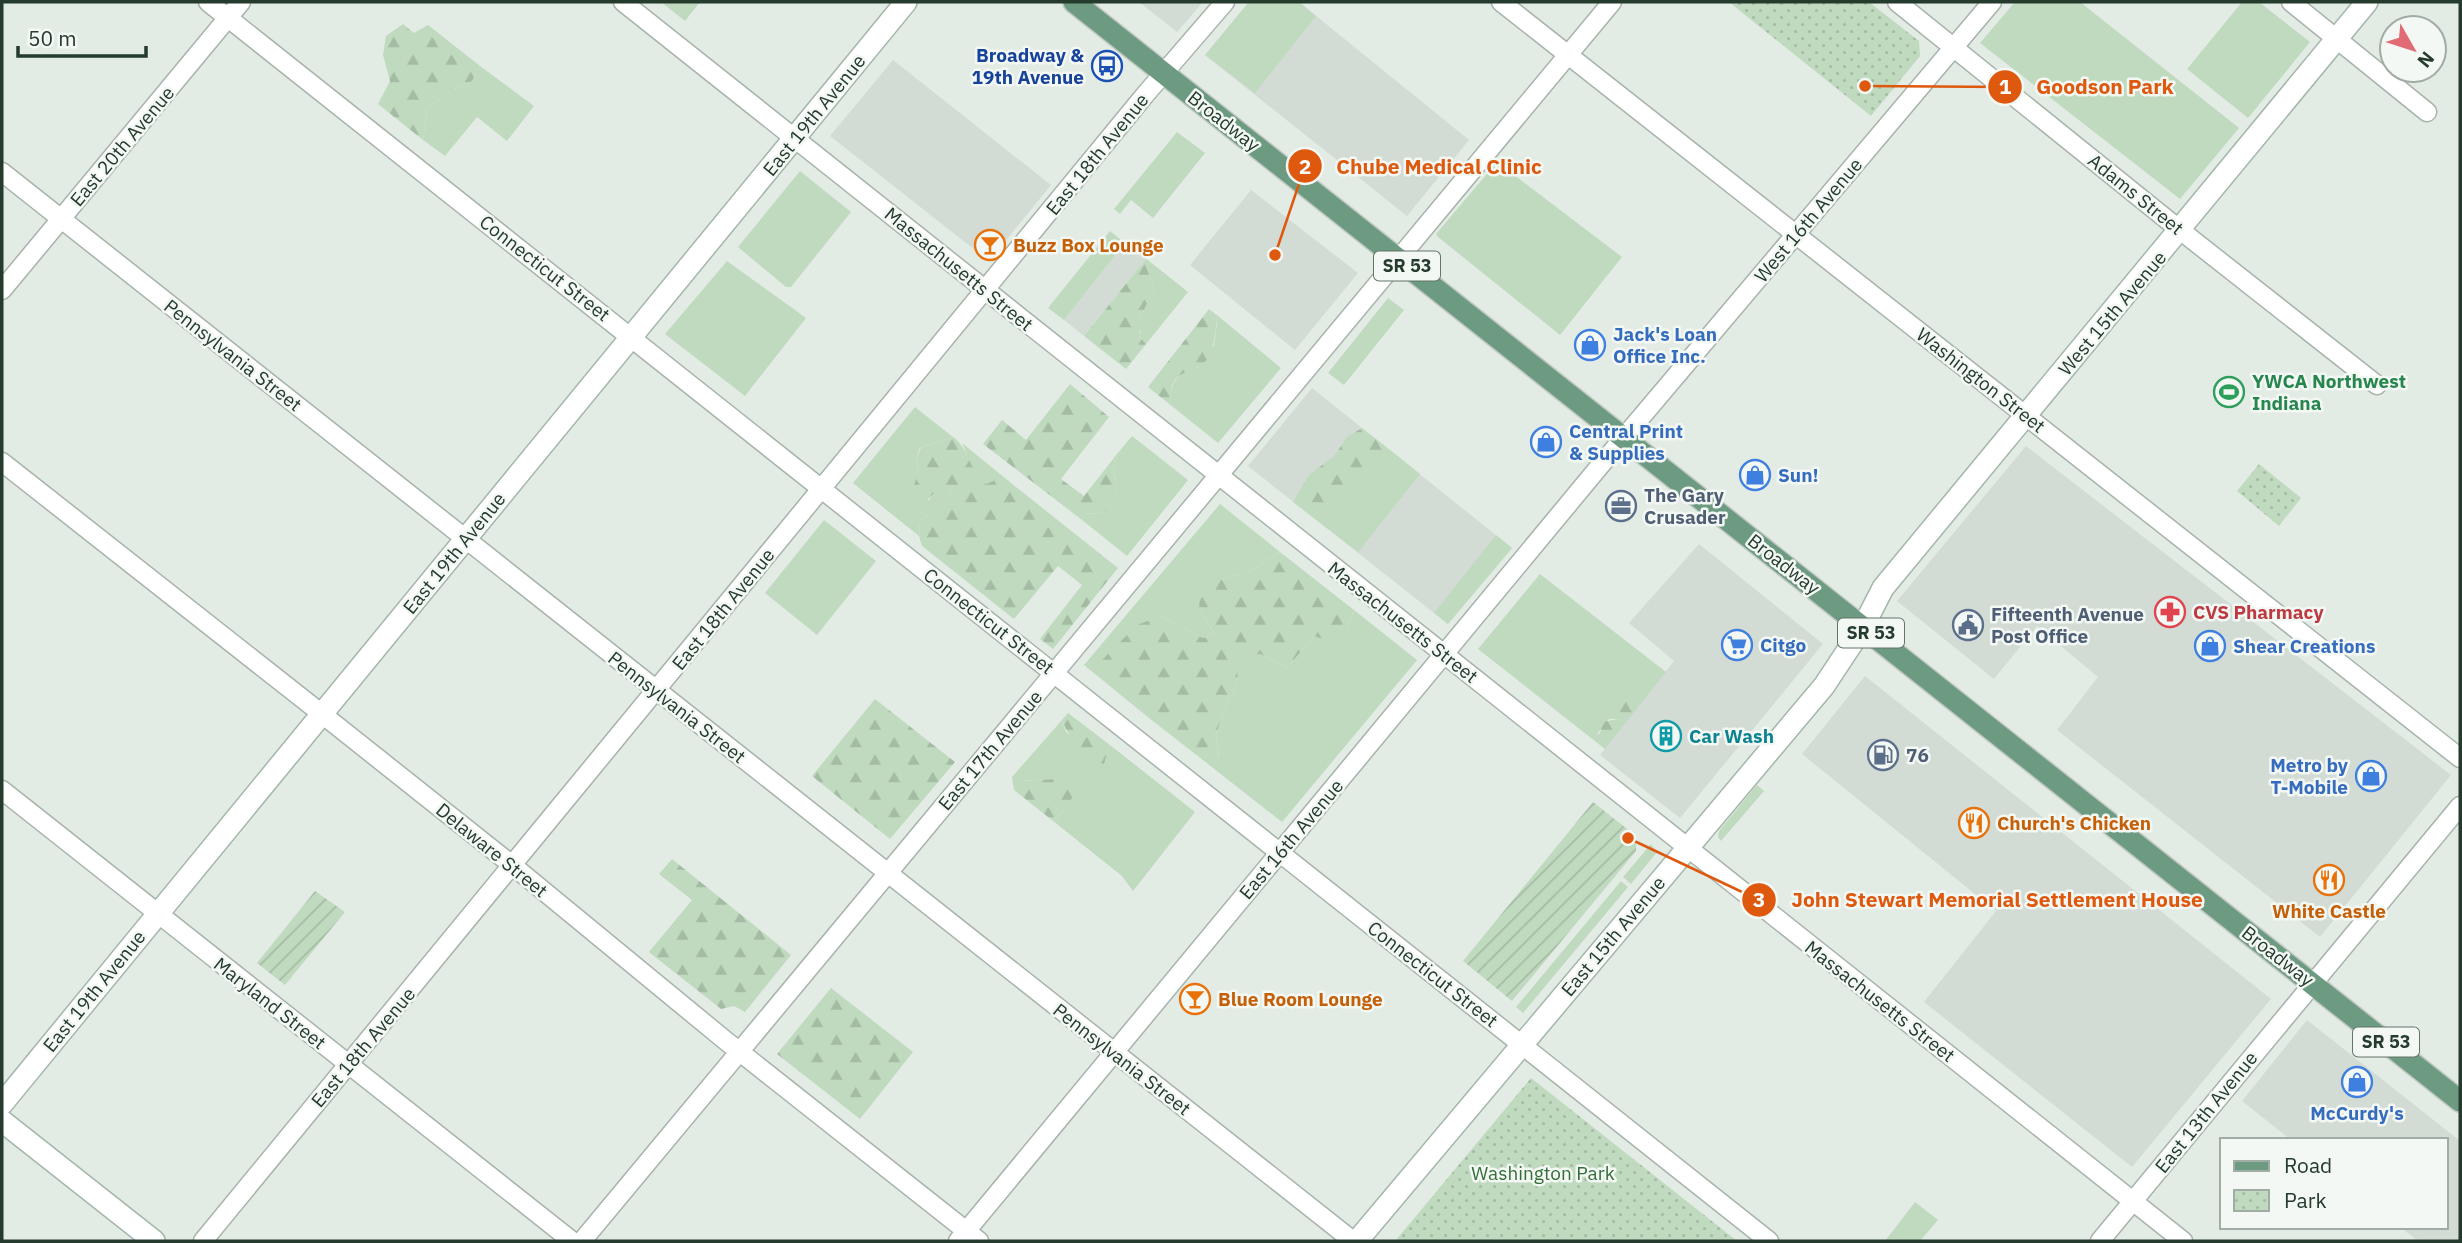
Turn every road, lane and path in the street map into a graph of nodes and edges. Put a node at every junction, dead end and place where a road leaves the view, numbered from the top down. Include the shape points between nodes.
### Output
1 (208, 2) edge
2 (241, 2) edge
3 (623, 2) edge
4 (906, 2) edge
5 (1074, 2) edge
6 (1225, 2) edge
7 (1501, 2) edge
8 (1612, 2) edge
9 (1897, 2) edge
10 (1992, 2) edge
11 (2291, 2) edge
12 (2367, 2) edge
13 (228, 18) junction
14 (2337, 39) junction
15 (1954, 47) junction
16 (1568, 55) junction
17 (1164, 73) junction
18 (2427, 112) dead end
19 (795, 137) junction
20 (2, 172) edge
21 (61, 219) junction
22 (2180, 230) junction
23 (1796, 234) junction
24 (1397, 258) junction
25 (2, 290) edge
26 (985, 290) junction
27 (632, 336) junction
28 (2377, 385) dead end
29 (2026, 415) junction
30 (1624, 438) junction
31 (2, 461) edge
32 (1217, 475) junction
33 (822, 489) junction
34 (466, 538) junction
35 (1863, 627) junction
36 (1444, 654) junction
37 (1054, 673) junction
38 (656, 690) junction
39 (322, 714) junction
40 (2460, 758) edge
41 (2, 790) edge
42 (2460, 806) edge
43 (1687, 848) junction
44 (1280, 853) junction
45 (512, 865) junction
46 (887, 873) junction
47 (158, 913) junction
48 (2312, 983) junction
49 (1522, 1045) junction
50 (739, 1052) junction
51 (1114, 1052) junction
52 (348, 1064) junction
53 (2460, 1101) edge
54 (2, 1104) edge
55 (2, 1121) edge
56 (2133, 1201) junction
57 (967, 1238) edge
58 (153, 1241) edge
59 (203, 1241) edge
60 (572, 1241) edge
61 (582, 1241) edge
62 (1355, 1241) edge
63 (1769, 1241) edge
64 (2100, 1241) edge
65 (2183, 1241) edge

1 - 13 street, Connecticut Street
2 - 13 street, East 20th Avenue
3 - 19 street, Massachusetts Street
4 - 19 street, East 19th Avenue
5 - 17 main road, Broadway / SR 53
6 - 17 street, East 18th Avenue
7 - 16 street, Washington Street
8 - 16 street, East 17th Avenue
9 - 15 street, Adams Street
10 - 15 street, West 16th Avenue
11 - 14 street
12 - 14 street, West 15th Avenue
13 - 21 street, East 20th Avenue
13 - 27 street, Connecticut Street
14 - 18 street
14 - 22 street, West 15th Avenue
15 - 22 street, Adams Street
15 - 23 street, West 16th Avenue
16 - 23 street, Washington Street
16 - 24 street, East 17th Avenue
17 - 24 main road, Broadway / SR 53
17 - 26 street, East 18th Avenue
19 - 26 street, Massachusetts Street
19 - 27 street, East 19th Avenue
20 - 21 street, Pennsylvania Street
21 - 25 street, East 20th Avenue
21 - 34 street, Pennsylvania Street
22 - 28 street, Adams Street
22 - 29 street, West 15th Avenue
23 - 29 street, Washington Street
23 - 30 street, West 16th Avenue
24 - 30 main road, Broadway / SR 53
24 - 32 street, East 17th Avenue
26 - 32 street, Massachusetts Street
26 - 33 street, East 18th Avenue
27 - 33 street, Connecticut Street
27 - 34 street, East 19th Avenue
29 - 35 street, West 15th Avenue via 1883,588
29 - 40 street, Washington Street
30 - 35 main road, Broadway / SR 53
30 - 36 street, East 16th Avenue
31 - 39 street, Delaware Street
32 - 36 street, Massachusetts Street
32 - 37 street, East 17th Avenue
33 - 37 street, Connecticut Street
33 - 38 street, East 18th Avenue
34 - 38 street, Pennsylvania Street
34 - 39 street, East 19th Avenue
35 - 43 street, East 15th Avenue via 1828,681
35 - 48 main road, Broadway / SR 53
36 - 43 street, Massachusetts Street
36 - 44 street, East 16th Avenue
37 - 44 street, Connecticut Street
37 - 46 street, East 17th Avenue
38 - 45 street, East 18th Avenue
38 - 46 street, Pennsylvania Street
39 - 45 street, Delaware Street
39 - 47 street, East 19th Avenue
41 - 47 street, Maryland Street
42 - 48 street, East 13th Avenue
43 - 49 street, East 15th Avenue
43 - 56 street, Massachusetts Street
44 - 49 street, Connecticut Street
44 - 51 street, East 16th Avenue
45 - 50 street, Delaware Street
45 - 52 street, East 18th Avenue
46 - 50 street, East 17th Avenue
46 - 51 street, Pennsylvania Street
47 - 52 street, Maryland Street
47 - 54 street, East 19th Avenue
48 - 53 main road, Broadway / SR 53
48 - 56 street, East 13th Avenue
49 - 62 street, East 15th Avenue
49 - 63 street, Connecticut Street
50 - 57 street, Delaware Street
50 - 61 street, East 17th Avenue
51 - 57 street, East 16th Avenue
51 - 62 street, Pennsylvania Street
52 - 59 street, East 18th Avenue
52 - 60 street, Maryland Street
55 - 58 street
56 - 64 street, East 13th Avenue
56 - 65 street, Massachusetts Street

